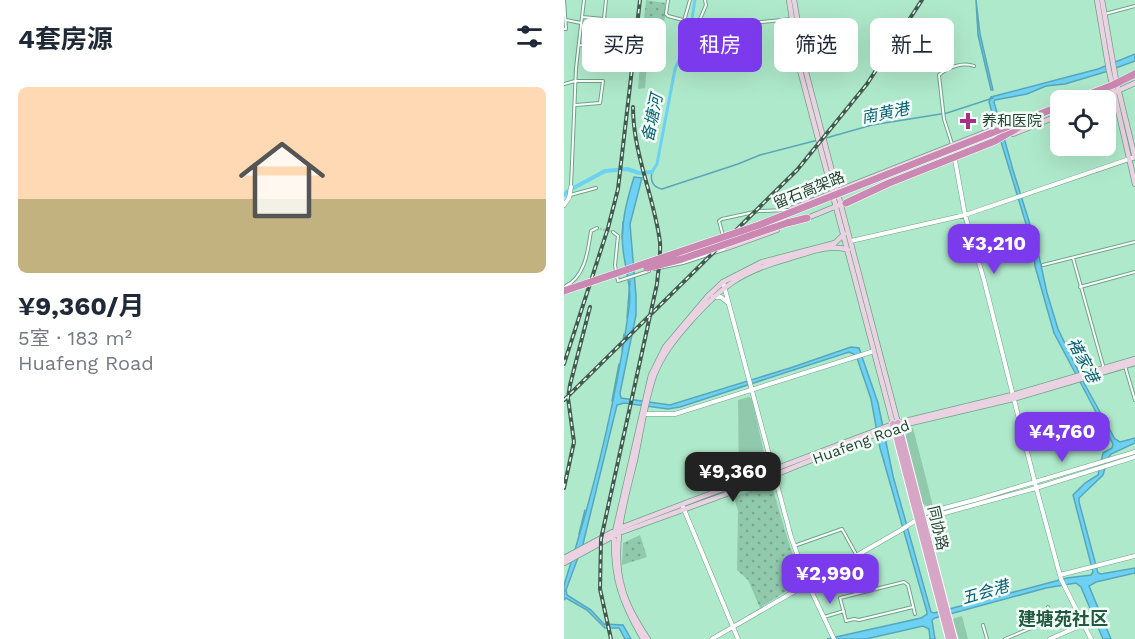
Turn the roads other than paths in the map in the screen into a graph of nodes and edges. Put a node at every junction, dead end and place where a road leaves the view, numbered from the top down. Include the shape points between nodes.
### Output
1 (564, 0) edge
2 (584, 0) edge
3 (606, 0) edge
4 (668, 0) edge
5 (690, 0) edge
6 (705, 0) edge
7 (789, 0) edge
8 (794, 0) edge
9 (1097, 0) edge
10 (1102, 0) edge
11 (1135, 6) edge
12 (1105, 14) junction
13 (582, 17) junction
14 (678, 18) edge
15 (687, 18) edge
16 (700, 18) edge
17 (792, 18) edge
18 (566, 20) junction
19 (581, 23) junction
20 (564, 29) edge
21 (579, 45) junction
22 (582, 45) edge
23 (1110, 64) junction
24 (974, 66) dead end
25 (801, 72) edge
26 (1135, 72) edge
27 (575, 81) junction
28 (1114, 81) junction
29 (1135, 81) edge
30 (564, 84) edge
31 (1091, 90) edge
32 (1102, 90) edge
33 (1112, 90) edge
34 (1116, 90) edge
35 (1116, 92) joint
36 (574, 105) junction
37 (1050, 109) edge
38 (1050, 109) edge
39 (1050, 110) edge
40 (1050, 111) edge
41 (1050, 119) edge
42 (1022, 125) junction
43 (820, 139) junction
44 (952, 144) junction
45 (1133, 158) edge
46 (955, 160) junction
47 (894, 167) junction
48 (1135, 184) edge
49 (596, 188) dead end
50 (835, 190) junction
51 (571, 191) junction
52 (841, 204) junction
53 (564, 205) edge
54 (788, 210) junction
55 (965, 214) junction
56 (807, 218) junction
57 (597, 228) dead end
58 (614, 232) dead end
59 (844, 234) junction
60 (722, 235) junction
61 (710, 239) joint
62 (851, 241) junction
63 (1135, 242) edge
64 (727, 248) junction
65 (848, 250) junction
66 (1073, 258) junction
67 (1043, 265) dead end
68 (646, 266) junction
69 (1135, 272) edge
70 (724, 284) junction
71 (564, 287) edge
72 (1080, 287) junction
73 (564, 293) edge
74 (712, 297) junction
75 (730, 305) junction
76 (874, 351) junction
77 (1135, 361) edge
78 (1125, 366) junction
79 (1104, 369) junction
80 (1083, 377) junction
81 (753, 387) junction
82 (1013, 397) junction
83 (647, 400) junction
84 (1135, 400) edge
85 (645, 407) junction
86 (645, 414) junction
87 (896, 425) junction
88 (1135, 452) edge
89 (1135, 457) edge
90 (774, 473) junction
91 (1035, 483) junction
92 (1036, 488) junction
93 (683, 508) junction
94 (921, 517) junction
95 (617, 532) junction
96 (794, 546) junction
97 (857, 556) junction
98 (1135, 556) edge
99 (567, 559) edge
100 (851, 559) junction
101 (1061, 577) junction
102 (808, 584) junction
103 (864, 592) junction
104 (913, 607) junction
105 (1048, 607) dead end
106 (844, 611) junction
107 (915, 614) dead end
108 (945, 616) junction
109 (824, 617) junction
110 (1084, 624) junction
111 (983, 625) dead end
112 (733, 628) junction
113 (1018, 634) junction
114 (833, 637) edge
115 (646, 639) edge
116 (712, 639) edge
117 (738, 639) edge
118 (949, 639) edge
119 (954, 639) edge
120 (987, 639) edge
121 (1005, 639) edge
122 (1020, 639) edge
123 (1050, 639) edge
124 (1091, 639) edge

1 - 18 street
2 - 13 street
3 - 13 street via 604,20
4 - 14 street via 666,14
5 - 15 street
6 - 16 street
7 - 17 main road
8 - 43 main road
9 - 23 main road
10 - 12 main road
11 - 12 street
12 - 23 main road
13 - 19 street
18 - 19 street
18 - 20 street
19 - 21 street
21 - 22 street
21 - 27 street
23 - 28 main road
24 - 44 street via 953,66 939,75 944,119
25 - 43 main road
26 - 28 main road
26 - 32 highway, bridge
27 - 30 street
27 - 36 street
27 - 36 street via 603,81 603,86 600,103
28 - 31 main road
28 - 34 main road
29 - 33 highway, bridge
29 - 35 main road
35 - 45 main road
36 - 51 street
37 - 44 main road
38 - 47 highway, bridge
39 - 68 highway, 留石高架路, bridge
40 - 42 highway, 留石高架路, bridge
41 - 46 main road
42 - 52 highway via 995,141
42 - 68 highway, 留石高架路, bridge via 751,232
43 - 50 main road
44 - 47 main road
45 - 48 main road
45 - 55 street
46 - 52 main road
46 - 55 street
47 - 50 main road
49 - 51 street
50 - 52 main road
50 - 54 main road
51 - 53 street
52 - 56 main road
52 - 59 main road
52 - 62 main road
54 - 60 main road
54 - 60 street via 722,219
55 - 62 street
55 - 82 street
56 - 64 main road
56 - 68 highway, bridge via 703,253
57 - 71 street via 591,231 577,279
58 - 64 street via 618,236 618,281
59 - 65 main road
59 - 70 main road via 835,243 762,262
60 - 61 main road
60 - 64 street
61 - 68 highway, bridge
62 - 87 main road
63 - 66 street
65 - 70 main road via 836,247 766,265
65 - 76 main road
66 - 67 street
66 - 72 street
68 - 73 highway, 留石高架路
69 - 72 street
70 - 74 main road
70 - 75 street
70 - 83 main road via 700,305 665,347 651,375
72 - 79 street
74 - 75 street via 723,298
74 - 83 main road via 667,349
75 - 81 street
76 - 81 street
76 - 87 main road
77 - 78 main road, Huafeng Road
77 - 79 main road, Huafeng Road
78 - 80 main road, Huafeng Road
78 - 84 street
79 - 80 main road, Huafeng Road
80 - 82 main road, Huafeng Road
81 - 86 street via 675,414
81 - 90 street
82 - 87 main road, Huafeng Road
82 - 91 street
83 - 85 main road
85 - 86 main road
85 - 95 main road
86 - 95 main road
87 - 90 main road, Huafeng Road
87 - 94 main road, 同协路
88 - 91 street
89 - 92 street
90 - 93 main road, Huafeng Road
90 - 96 street
91 - 92 street
91 - 94 street
92 - 94 street
92 - 101 street
93 - 95 main road, Huafeng Road
93 - 112 street
94 - 97 street
94 - 108 main road, 同协路
95 - 99 main road, Huafeng Road
95 - 99 main road, Huafeng Road
95 - 115 main road via 623,591
96 - 97 street via 842,529
96 - 102 street
97 - 100 street
98 - 101 street
100 - 102 street
100 - 103 street
101 - 110 street
102 - 109 street
102 - 112 street
103 - 104 street via 904,582
103 - 106 street via 840,598
104 - 106 street via 846,621
104 - 107 street
105 - 113 street via 1048,621
106 - 109 street
108 - 118 main road, 同协路
108 - 119 main road, 同协路
109 - 114 street
110 - 123 street
110 - 124 street
111 - 120 street
112 - 116 street
112 - 117 street
113 - 121 street
113 - 122 street

